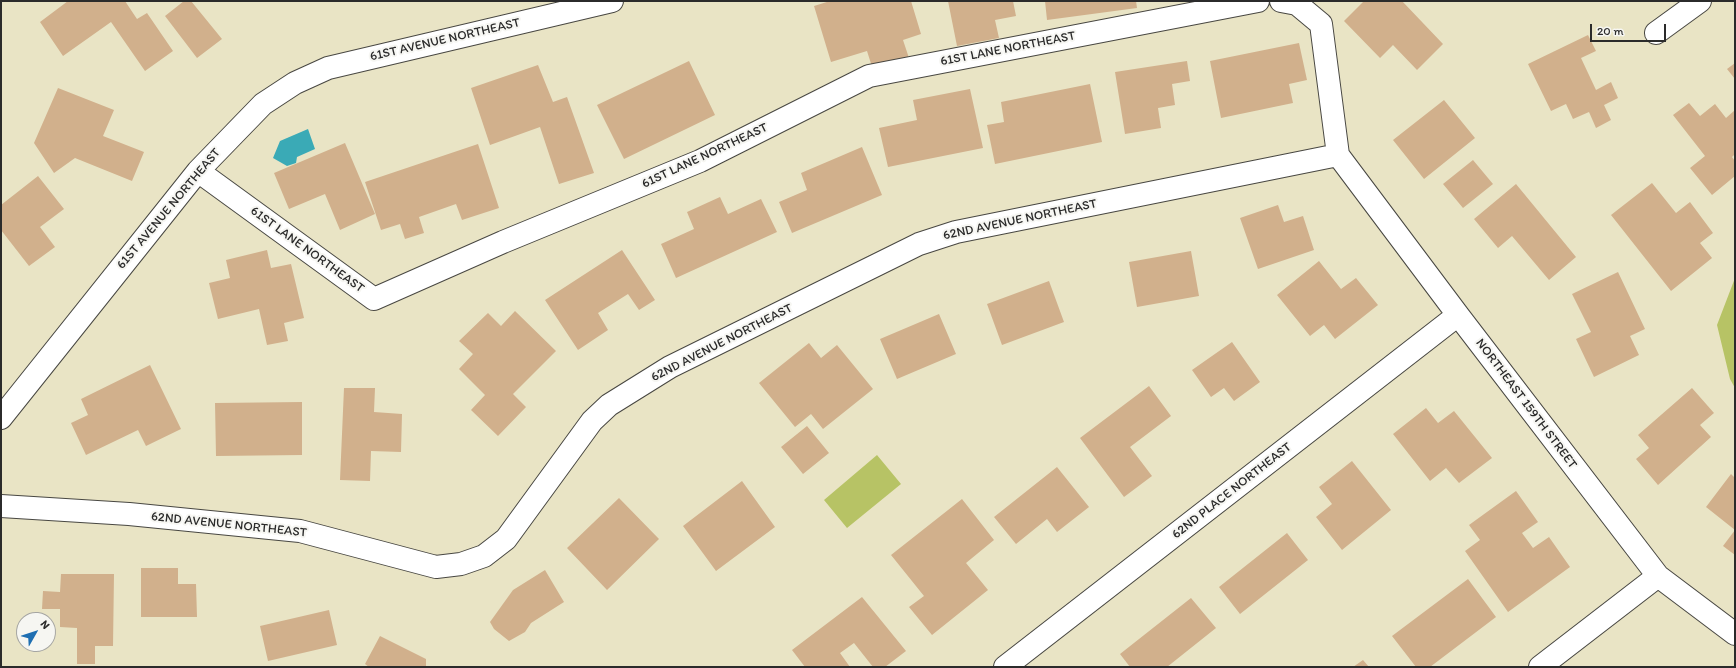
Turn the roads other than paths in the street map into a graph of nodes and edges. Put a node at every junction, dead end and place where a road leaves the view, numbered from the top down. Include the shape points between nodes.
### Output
1 (612, 1) edge
2 (1258, 1) edge
3 (1281, 1) edge
4 (1700, 1) edge
5 (1656, 33) dead end
6 (1338, 154) junction
7 (198, 171) junction
8 (1458, 315) junction
9 (1, 418) edge
10 (1, 506) edge
11 (1658, 576) junction
12 (1735, 634) edge
13 (1005, 667) edge
14 (1540, 667) edge

1 - 7 street, 61ST AVENUE NORTHEAST via 328,68 295,83 263,104
2 - 7 street, 61ST LANE NORTHEAST via 869,76 700,161 502,242 374,299
3 - 6 street via 1296,4 1321,24
4 - 5 street
6 - 8 street, NORTHEAST 159TH STREET
6 - 10 street, 62ND AVENUE NORTHEAST via 956,232 919,244 670,367 610,405 592,421 506,539 484,556 461,564 436,566 300,531 129,514
7 - 9 street, 61ST AVENUE NORTHEAST
8 - 11 street, NORTHEAST 159TH STREET
8 - 13 street, 62ND PLACE NORTHEAST
11 - 12 street, NORTHEAST 159TH STREET
11 - 14 street

